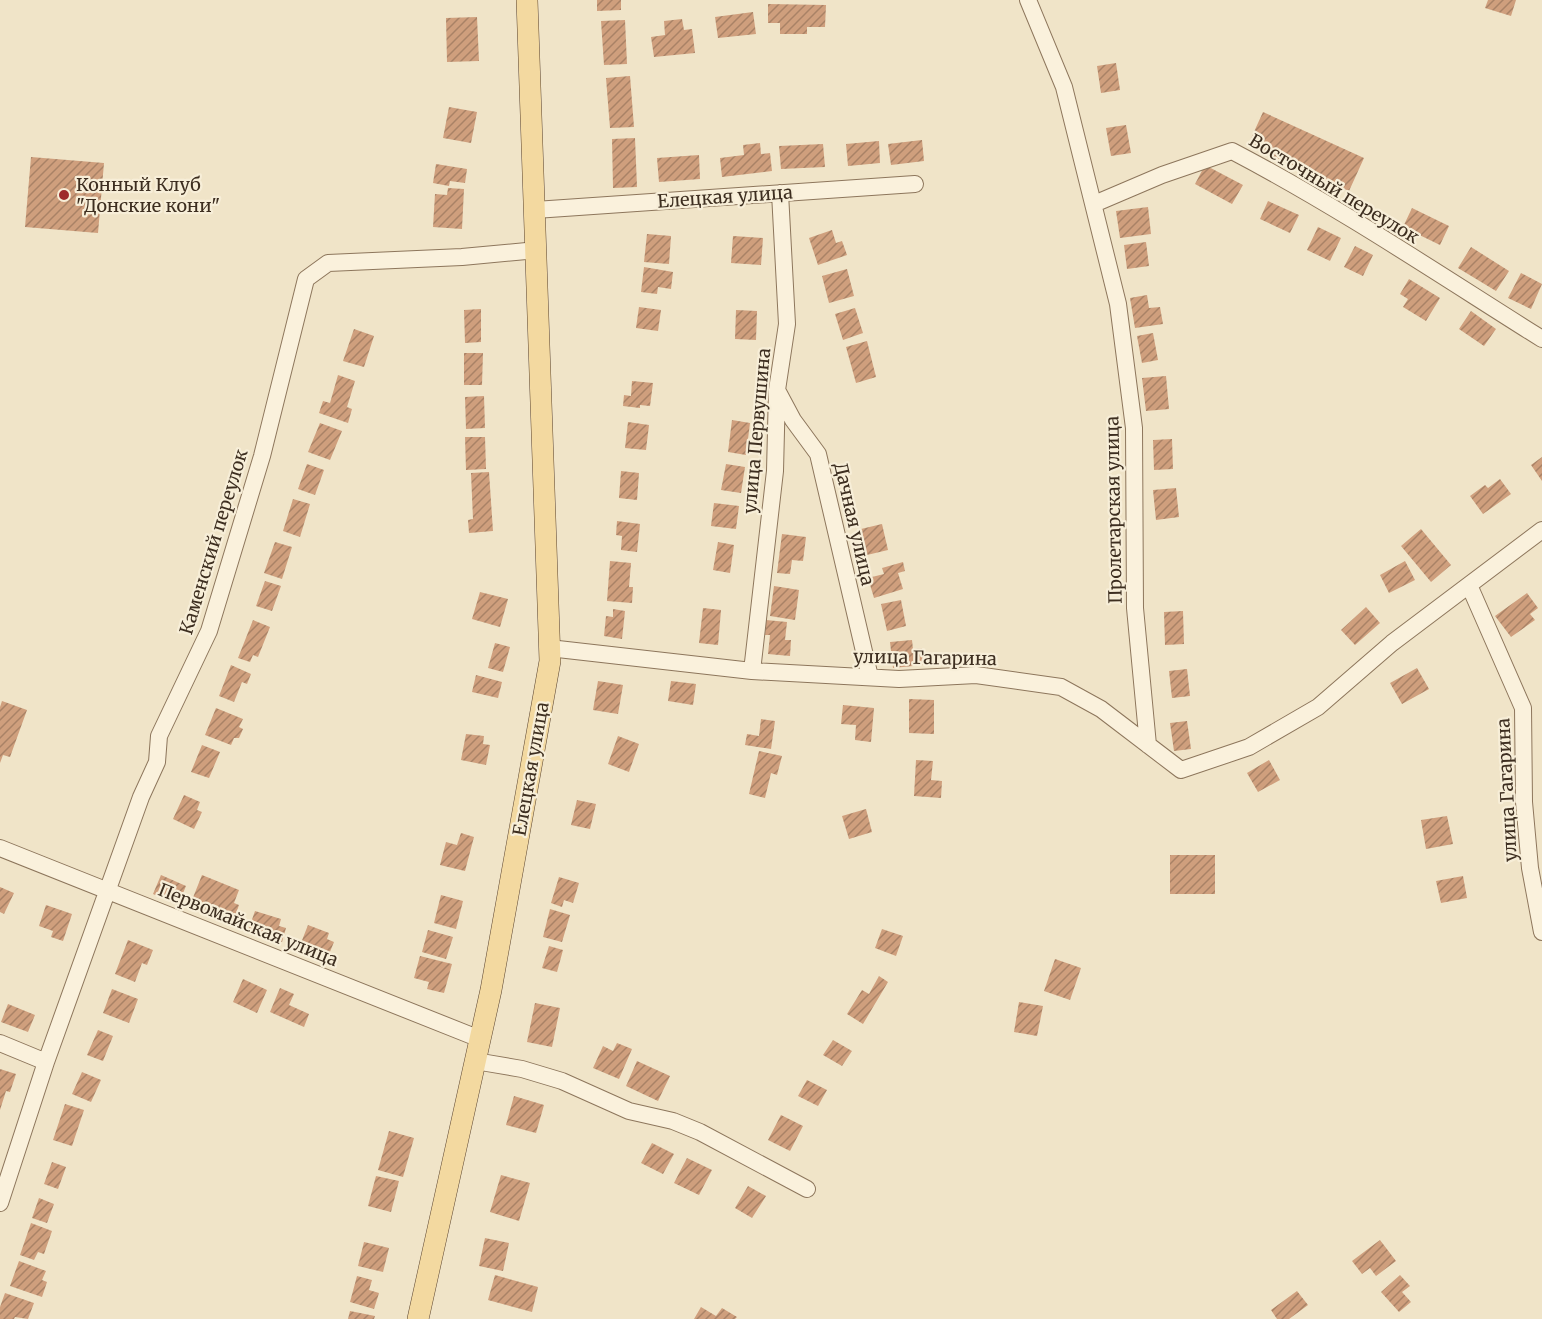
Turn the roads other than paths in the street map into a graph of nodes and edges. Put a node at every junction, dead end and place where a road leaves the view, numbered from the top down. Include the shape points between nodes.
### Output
1 (527, 0) edge
2 (1028, 0) edge
3 (915, 184) dead end
4 (780, 193) junction
5 (1094, 204) junction
6 (536, 210) junction
7 (537, 250) junction
8 (1542, 339) edge
9 (777, 390) junction
10 (1542, 530) edge
11 (1469, 585) junction
12 (549, 648) junction
13 (752, 671) junction
14 (870, 677) junction
15 (1148, 745) junction
16 (0, 848) edge
17 (108, 890) junction
18 (1542, 932) edge
19 (480, 1039) junction
20 (0, 1043) edge
21 (476, 1061) junction
22 (46, 1062) junction
23 (807, 1189) dead end
24 (0, 1203) edge
25 (418, 1319) edge

1 - 6 main road, Елецкая улица
2 - 5 street, Пролетарская улица via 1064,87
3 - 4 street, Елецкая улица
4 - 6 street, Елецкая улица
4 - 9 street, улица Первушина via 787,324
5 - 8 street, Восточный переулок via 1232,151 1354,221
5 - 15 street, Пролетарская улица via 1118,304 1134,428 1135,608
6 - 7 main road, Елецкая улица
7 - 12 main road, Елецкая улица
7 - 17 street, Каменский переулок via 328,263 306,279 262,456 209,631 159,736 157,762
9 - 13 street, улица Первушина via 775,471
9 - 14 street, Дачная улица via 818,454
10 - 11 street, улица Гагарина
11 - 15 street, улица Гагарина via 1392,643 1318,707 1249,747 1181,770
11 - 18 street, улица Гагарина via 1523,708 1524,802 1530,868
12 - 13 street, улица Гагарина
12 - 19 main road, Елецкая улица via 550,661
13 - 14 street, улица Гагарина
14 - 15 street, улица Гагарина via 976,675 1061,687 1101,709
16 - 17 street, Первомайская улица
17 - 19 street, Первомайская улица
17 - 22 street, Каменский переулок
19 - 21 main road, Елецкая улица
20 - 22 street
21 - 23 street via 562,1081 629,1111 682,1125
21 - 25 main road, Елецкая улица
22 - 24 street, Каменский переулок

